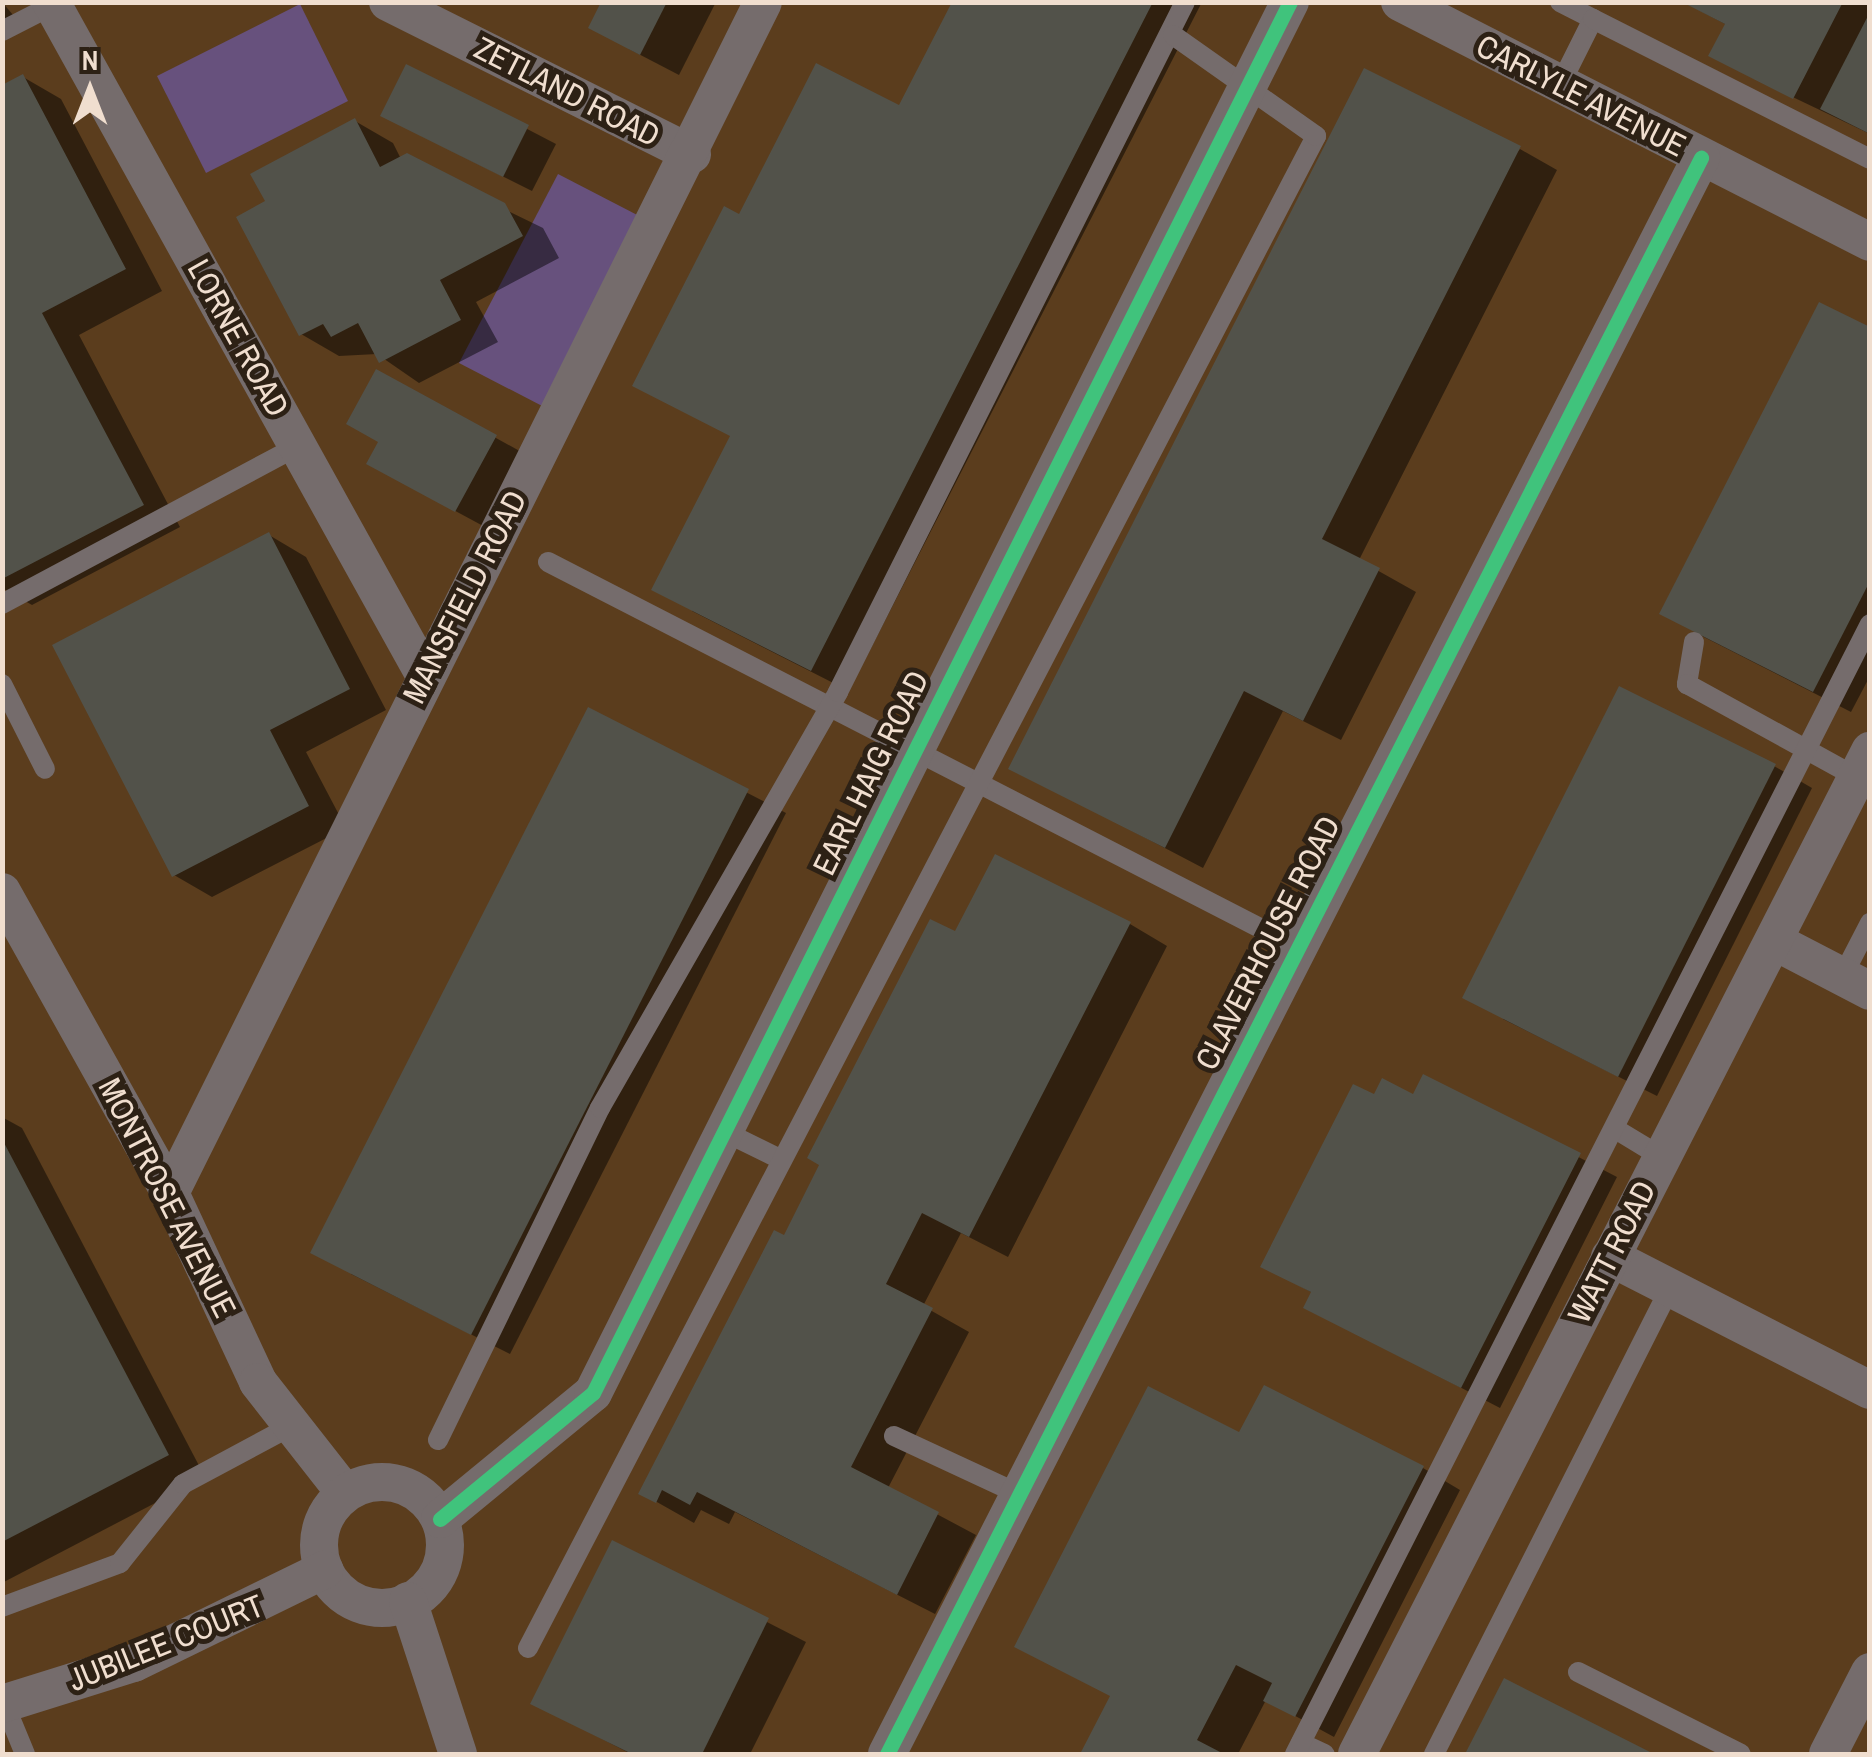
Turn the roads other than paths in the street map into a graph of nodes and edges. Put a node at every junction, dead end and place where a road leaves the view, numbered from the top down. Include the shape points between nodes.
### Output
1 (388, 2) edge
2 (763, 2) edge
3 (1185, 2) edge
4 (1290, 2) edge
5 (1400, 2) edge
6 (1560, 2) edge
7 (52, 4) edge
8 (1593, 20) junction
9 (2, 31) edge
10 (1172, 35) junction
11 (1244, 84) junction
12 (1560, 85) junction
13 (692, 154) junction
14 (1701, 158) junction
15 (1870, 159) edge
16 (1870, 242) edge
17 (298, 446) junction
18 (548, 562) dead end
19 (2, 604) edge
20 (1870, 624) edge
21 (1694, 642) dead end
22 (424, 674) junction
23 (2, 684) edge
24 (830, 706) junction
25 (915, 746) junction
26 (1808, 748) junction
27 (1863, 764) edge
28 (45, 769) dead end
29 (980, 780) junction
30 (2, 892) edge
31 (1870, 923) edge
32 (1262, 929) dead end
33 (1774, 941) junction
34 (1856, 984) edge
35 (1617, 1130) junction
36 (723, 1131) junction
37 (1660, 1156) junction
38 (780, 1159) junction
39 (170, 1193) junction
40 (1610, 1256) junction
41 (1670, 1288) junction
42 (1870, 1390) edge
43 (291, 1426) junction
44 (894, 1436) dead end
45 (438, 1440) dead end
46 (345, 1494) junction
47 (1018, 1494) junction
48 (440, 1519) junction
49 (324, 1570) junction
50 (408, 1601) junction
51 (2, 1608) edge
52 (528, 1648) dead end
53 (1578, 1672) dead end
54 (1865, 1691) edge
55 (4, 1704) edge
56 (1298, 1749) edge
57 (25, 1754) edge
58 (458, 1754) edge
59 (886, 1754) edge
60 (1325, 1754) edge
61 (1357, 1754) edge
62 (1434, 1754) edge
63 (1741, 1754) edge
64 (1828, 1754) edge

1 - 13 street, ZETLAND ROAD
2 - 13 street, MANSFIELD ROAD
3 - 10 lane
4 - 11 street, EARL HAIG ROAD
5 - 12 street, CARLYLE AVENUE
6 - 8 lane
7 - 9 lane
7 - 17 street, LORNE ROAD
8 - 12 lane
8 - 15 lane
10 - 11 lane
10 - 24 lane
11 - 25 street, EARL HAIG ROAD
11 - 29 lane via 1316,136
12 - 14 street, CARLYLE AVENUE
13 - 22 street, MANSFIELD ROAD
14 - 16 street, CARLYLE AVENUE
14 - 47 street, CLAVERHOUSE ROAD
17 - 19 lane
17 - 22 street, LORNE ROAD
18 - 24 lane
20 - 26 lane
21 - 26 lane via 1687,684
22 - 39 street, MANSFIELD ROAD
23 - 28 lane
24 - 25 lane
24 - 45 lane via 600,1108
25 - 29 lane
25 - 36 street, EARL HAIG ROAD
26 - 27 lane
26 - 35 lane
27 - 33 street, WATT ROAD
29 - 32 lane
29 - 38 lane
30 - 39 street, MONTROSE AVENUE
31 - 34 lane
33 - 34 street
33 - 37 street, WATT ROAD
35 - 37 lane
35 - 56 lane
36 - 38 lane
36 - 48 street, EARL HAIG ROAD via 593,1394 536,1450
37 - 40 street, WATT ROAD
38 - 52 lane
39 - 43 street, MONTROSE AVENUE via 258,1382
40 - 41 street
40 - 61 street, WATT ROAD
41 - 42 street
41 - 62 lane
43 - 46 street, MONTROSE AVENUE
43 - 51 lane via 182,1484 120,1563
44 - 47 lane
46 - 48 street via 398,1484
46 - 49 street via 320,1532
47 - 59 street, CLAVERHOUSE ROAD
48 - 50 street via 444,1558
49 - 50 street via 354,1602
49 - 55 street, JUBILEE COURT via 134,1663
50 - 58 street
53 - 63 lane
54 - 64 street
55 - 57 lane
56 - 60 lane

